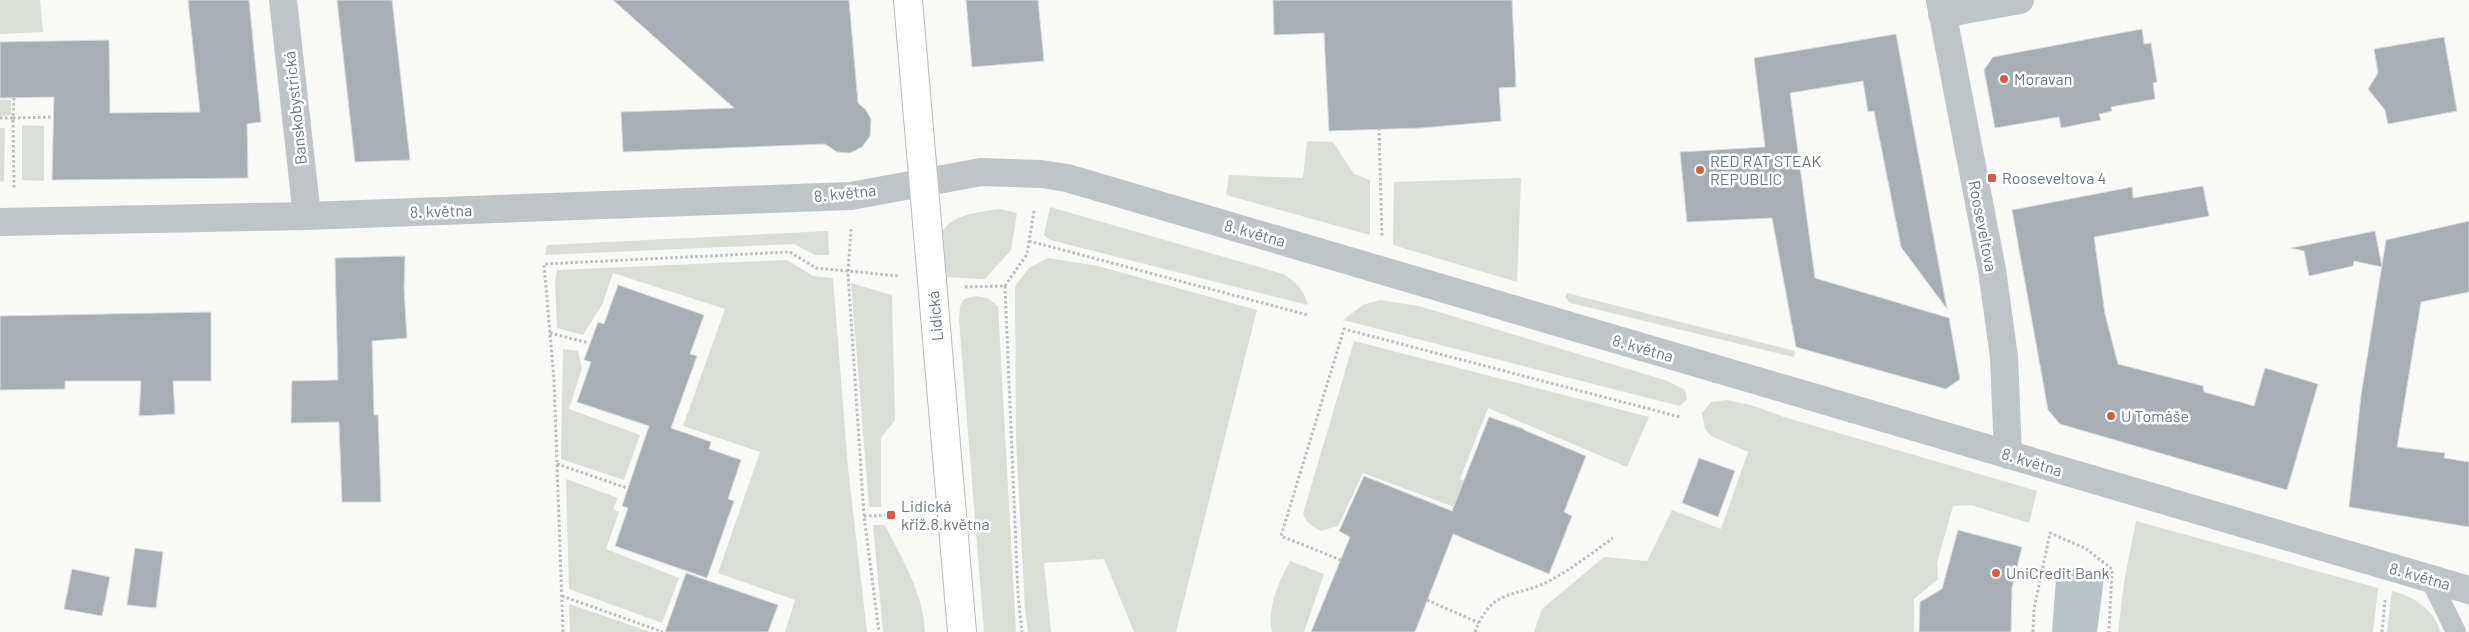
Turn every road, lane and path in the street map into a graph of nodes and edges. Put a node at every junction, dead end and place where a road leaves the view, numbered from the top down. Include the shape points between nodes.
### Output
1 (283, 0) edge
2 (908, 0) edge
3 (2020, 0) edge
4 (1941, 7) edge
5 (14, 98) dead end
6 (54, 116) dead end
7 (0, 118) edge
8 (13, 118) junction
9 (1379, 128) dead end
10 (924, 182) junction
11 (14, 194) dead end
12 (1034, 211) dead end
13 (307, 216) junction
14 (0, 222) edge
15 (852, 227) dead end
16 (1029, 241) junction
17 (1383, 245) dead end
18 (848, 273) junction
19 (900, 276) dead end
20 (1005, 286) junction
21 (958, 288) dead end
22 (1308, 315) dead end
23 (550, 333) junction
24 (589, 343) dead end
25 (1680, 417) dead end
26 (2008, 455) junction
27 (557, 464) junction
28 (627, 488) dead end
29 (891, 515) dead end
30 (864, 516) junction
31 (1613, 538) dead end
32 (1341, 560) dead end
33 (2430, 579) junction
34 (2469, 590) edge
35 (562, 596) junction
36 (2385, 597) dead end
37 (1427, 600) dead end
38 (1479, 623) junction
39 (563, 632) edge
40 (663, 632) edge
41 (879, 632) edge
42 (962, 632) edge
43 (1022, 632) edge
44 (1475, 632) edge
45 (2033, 632) edge
46 (2109, 632) edge
47 (2382, 632) edge
48 (2456, 632) edge

1 - 13 street, Banskobystrická
2 - 10 main road, Lidická
3 - 4 street
4 - 26 street, Rooseveltova via 1992,270 2004,357
5 - 8 path
6 - 8 path
7 - 8 path
8 - 11 path
9 - 17 path
10 - 13 street, 8. května via 851,196
10 - 26 street, 8. května via 981,172 1067,178
10 - 42 main road, Lidická
12 - 16 path
13 - 14 street, 8. května
15 - 18 path
16 - 20 path via 1027,254
16 - 22 path
18 - 19 path
18 - 23 path via 816,268 790,252 544,264
18 - 30 path
20 - 21 path
20 - 43 path
23 - 24 path
23 - 27 path
25 - 32 path via 1344,329 1281,536
26 - 33 street, 8. května
27 - 28 path
27 - 35 path
29 - 30 path
30 - 41 path
31 - 38 path via 1550,581 1498,598
33 - 34 street, 8. května
33 - 48 lane
35 - 39 path
35 - 40 path
36 - 47 path
37 - 38 path
38 - 44 path
45 - 46 path via 2034,609 2050,533 2085,548 2112,568

